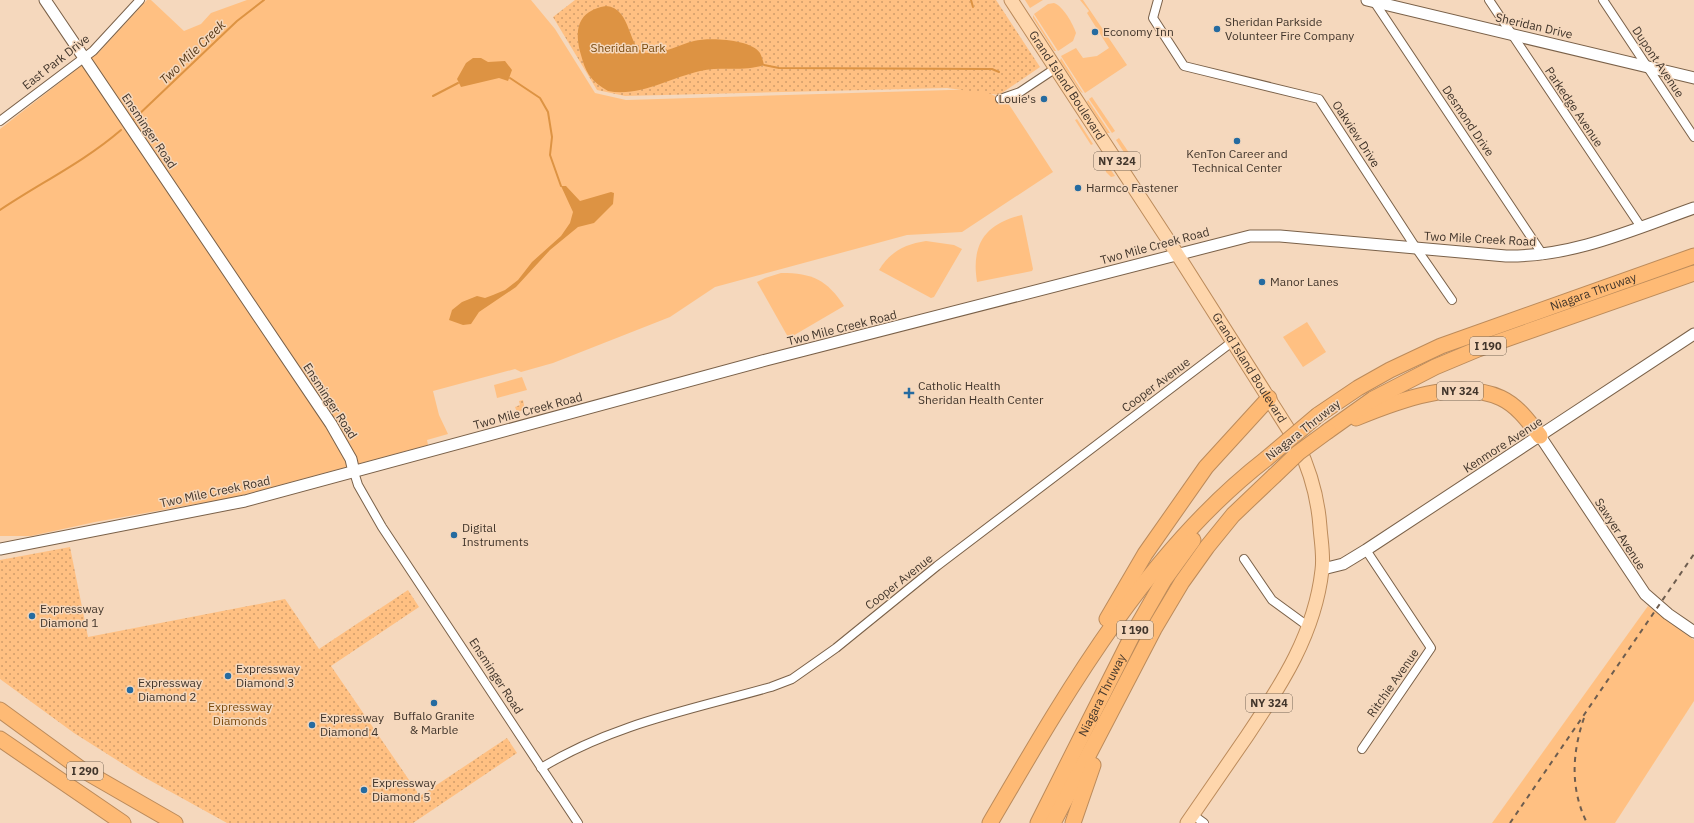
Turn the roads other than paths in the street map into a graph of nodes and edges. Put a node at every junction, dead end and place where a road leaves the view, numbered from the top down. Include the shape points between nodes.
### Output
1 (45, 0) edge
2 (140, 0) edge
3 (1011, 0) edge
4 (1158, 0) edge
5 (1489, 0) edge
6 (1603, 0) edge
7 (1371, 1) edge
8 (1511, 34) junction
9 (84, 58) junction
10 (1647, 67) junction
11 (1056, 68) junction
12 (1694, 78) edge
13 (1000, 99) dead end
14 (0, 121) edge
15 (1694, 137) edge
16 (1694, 208) edge
17 (1641, 227) junction
18 (1416, 248) junction
19 (1177, 254) junction
20 (1543, 255) junction
21 (1694, 256) edge
22 (1694, 273) edge
23 (1452, 300) dead end
24 (1694, 334) edge
25 (1232, 342) junction
26 (1269, 398) junction
27 (1328, 431) junction
28 (1540, 436) junction
29 (1266, 459) junction
30 (354, 472) junction
31 (0, 549) edge
32 (1366, 550) junction
33 (1244, 559) dead end
34 (1322, 568) junction
35 (1309, 627) junction
36 (1694, 632) edge
37 (1129, 677) junction
38 (1066, 698) junction
39 (0, 710) edge
40 (0, 739) edge
41 (1362, 749) dead end
42 (542, 768) junction
43 (1190, 819) edge
44 (123, 823) edge
45 (175, 823) edge
46 (578, 823) edge
47 (990, 823) edge
48 (1038, 823) edge
49 (1053, 823) edge
50 (1073, 823) edge
51 (1204, 823) edge

1 - 9 street, Ensminger Road
2 - 9 street, East Park Drive
3 - 11 main road, Grand Island Boulevard / NY 324
4 - 18 street, Oakview Drive via 1153,18 1184,66 1318,99
5 - 8 street, Parkedge Avenue
6 - 10 street, Dupont Avenue
7 - 8 street, Sheridan Drive
7 - 20 street, Desmond Drive
8 - 10 street, Sheridan Drive
8 - 17 street, Parkedge Avenue
9 - 14 street, East Park Drive
9 - 30 street, Ensminger Road via 331,424 351,459
10 - 12 street, Sheridan Drive
10 - 15 street, Dupont Avenue
11 - 13 street via 1020,92
11 - 19 main road, Grand Island Boulevard / NY 324
16 - 17 street, Two Mile Creek Road
17 - 20 street, Two Mile Creek Road via 1592,244
18 - 19 street, Two Mile Creek Road via 1280,236 1250,236
18 - 20 street, Two Mile Creek Road via 1506,256
18 - 23 street, Oakview Drive
19 - 25 main road, Grand Island Boulevard / NY 324
19 - 30 street, Two Mile Creek Road via 759,362
21 - 29 highway, Niagara Thruway / I 190, bridge via 1441,346 1390,370 1318,415
22 - 27 highway, Niagara Thruway / I 190 via 1478,349 1435,367 1373,399
24 - 28 street, Kenmore Avenue
25 - 26 main road, Grand Island Boulevard / NY 324
25 - 42 street, Cooper Avenue via 934,569 836,648 796,676 771,687 615,731 571,751
26 - 34 main road, Grand Island Boulevard / NY 324 via 1297,443 1308,470 1320,522
26 - 38 highway via 1206,467 1145,554 1078,670
27 - 28 highway, NY 324 via 1408,398 1465,391 1488,393 1502,399 1520,412
27 - 37 highway, Niagara Thruway / I 190, bridge via 1298,453 1274,476 1234,515 1207,547 1154,629
28 - 32 street, Kenmore Avenue
28 - 36 street, Sawyer Avenue via 1645,594
29 - 38 highway via 1237,481 1170,553 1112,626
29 - 48 highway, Niagara Thruway / I 190 via 1189,545 1164,580 1133,634
30 - 31 street, Two Mile Creek Road via 245,501
30 - 42 street, Ensminger Road via 358,485 382,527
32 - 34 street, Kenmore Avenue via 1343,564
32 - 41 street, Ritchie Avenue via 1431,648
33 - 35 street via 1272,600
34 - 35 main road, Grand Island Boulevard / NY 324
35 - 43 main road, Grand Island Boulevard / NY 324 via 1278,690
37 - 49 highway, Niagara Thruway / I 190
37 - 50 highway via 1084,786
38 - 47 highway
39 - 45 highway, I 290 via 81,769
40 - 44 highway, I 290
42 - 46 street, Ensminger Road
43 - 51 street

